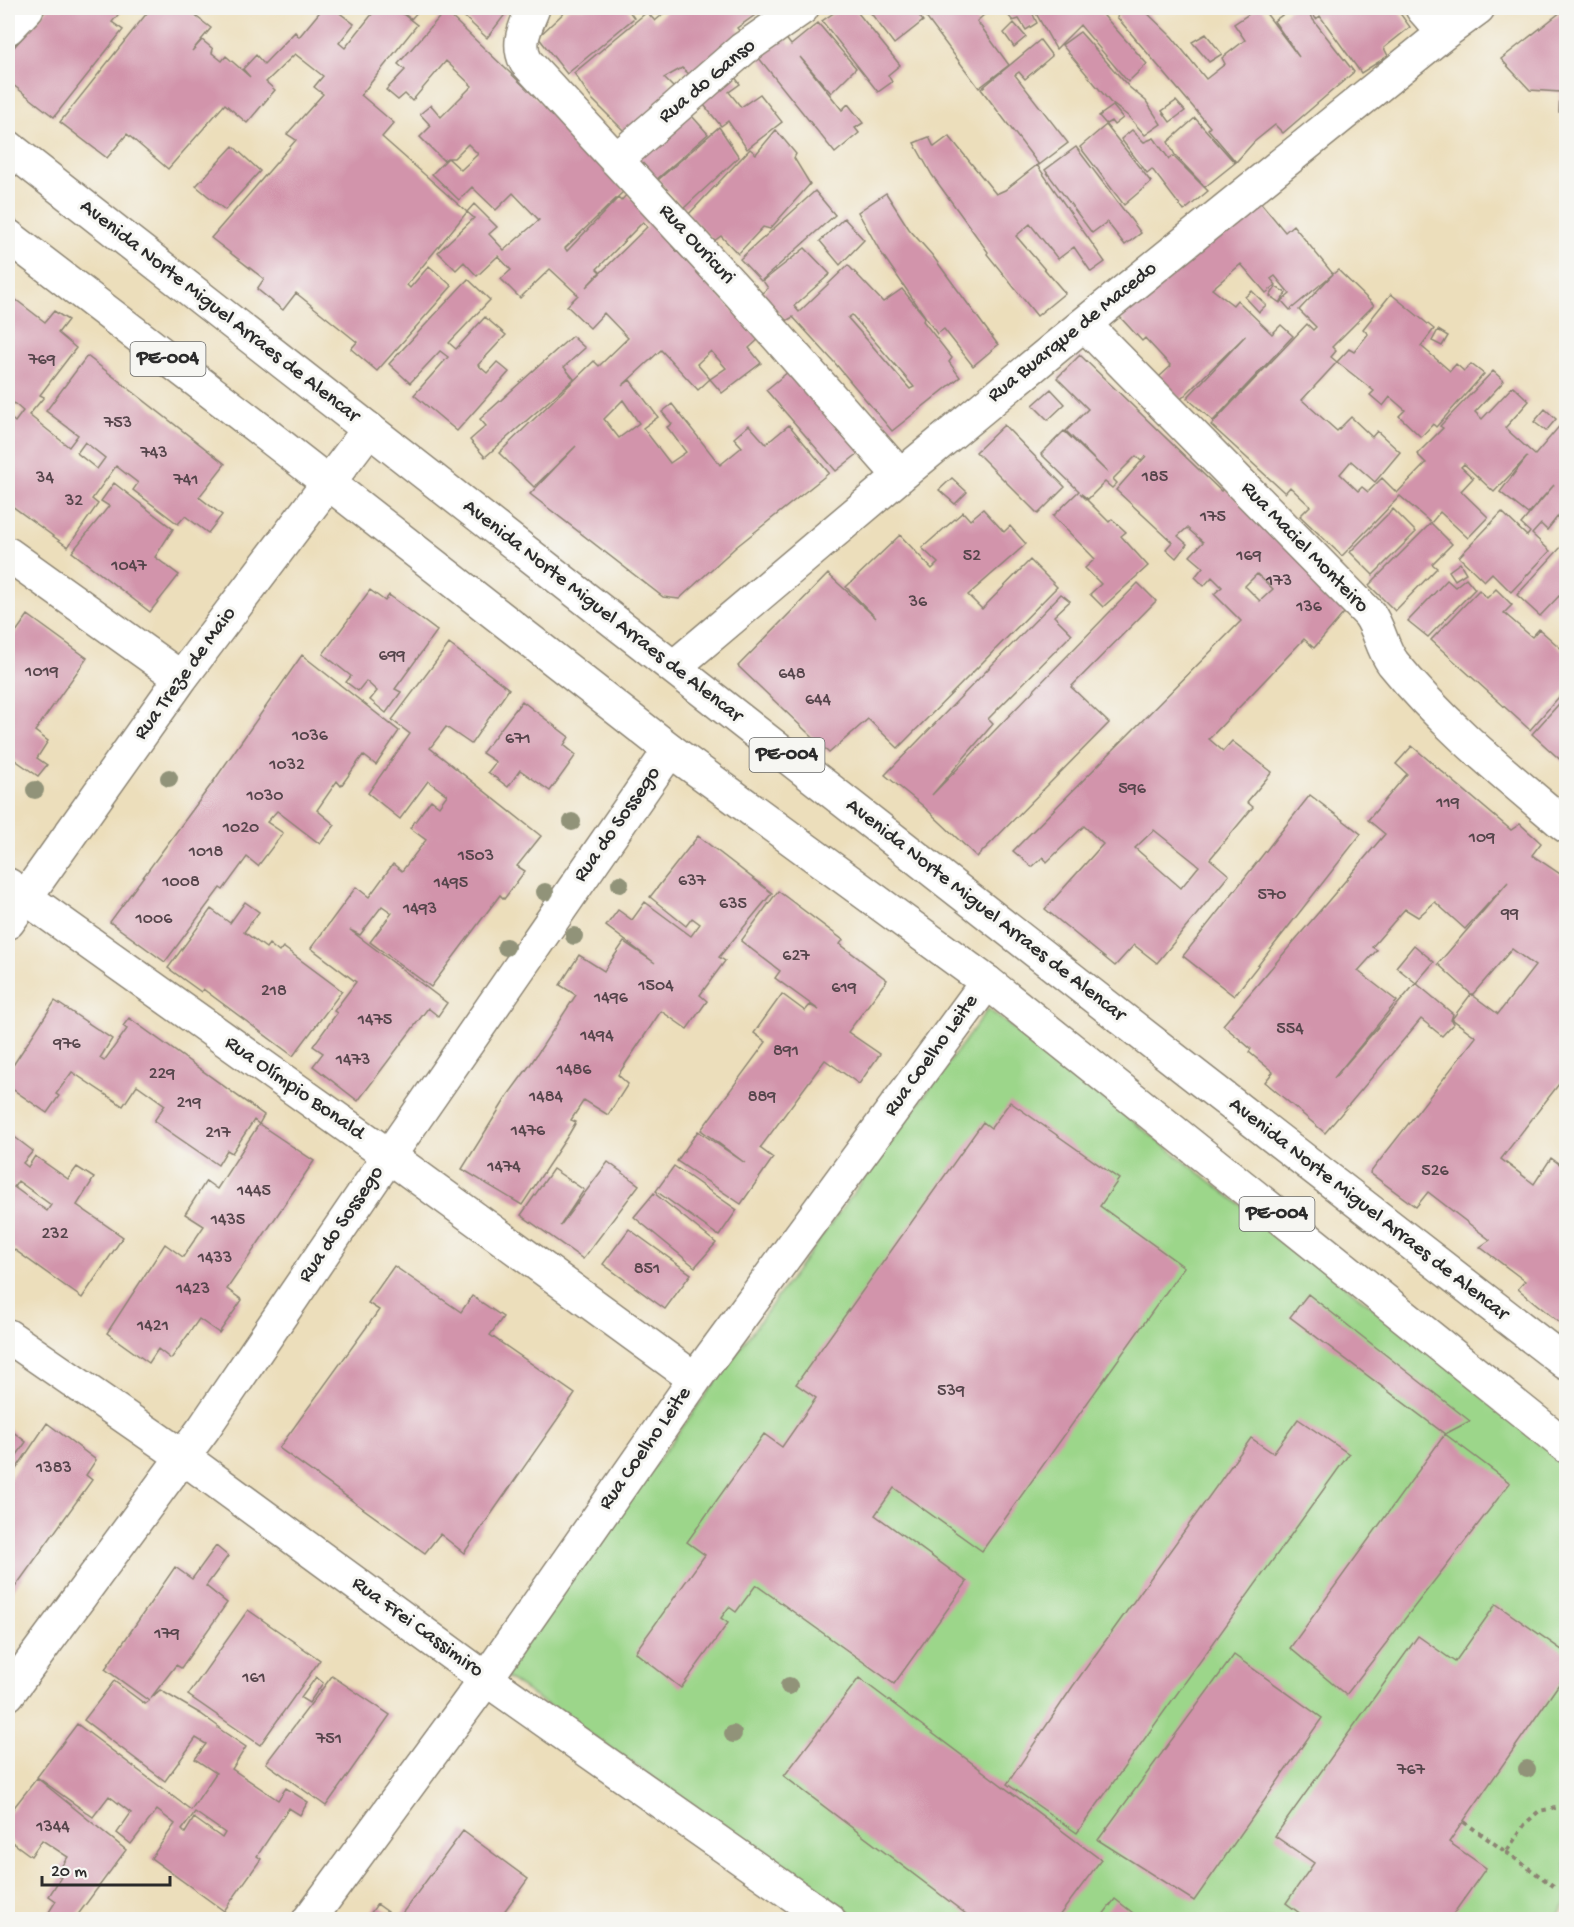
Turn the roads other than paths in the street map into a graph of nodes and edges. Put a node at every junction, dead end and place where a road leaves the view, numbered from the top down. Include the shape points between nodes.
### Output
1 (27, 8) edge
2 (533, 8) edge
3 (802, 8) edge
4 (1422, 8) edge
5 (1478, 8) edge
6 (8, 28) edge
7 (1444, 33) junction
8 (8, 147) edge
9 (616, 160) junction
10 (8, 236) edge
11 (1084, 324) junction
12 (369, 429) junction
13 (900, 476) junction
14 (328, 483) junction
15 (8, 554) edge
16 (674, 667) junction
17 (181, 678) junction
18 (670, 750) junction
19 (1566, 826) edge
20 (14, 901) edge
21 (987, 982) junction
22 (388, 1156) junction
23 (8, 1336) edge
24 (1566, 1363) edge
25 (695, 1379) junction
26 (1566, 1446) edge
27 (183, 1457) junction
28 (486, 1679) junction
29 (8, 1694) edge
30 (309, 1920) edge
31 (829, 1920) edge

1 - 6 street
2 - 9 street, Rua Ouricuri via 520,47 526,62
3 - 9 street, Rua do Ganso via 743,49
4 - 7 street
5 - 7 street, Rua Buarque de Macedo
7 - 11 street, Rua Buarque de Macedo
8 - 12 street, Avenida Norte Miguel Arraes de Alencar / PE-004
9 - 13 street, Rua Ouricuri
10 - 14 street, PE-004
11 - 13 street, Rua Buarque de Macedo
11 - 19 street, Rua Maciel Monteiro via 1369,614 1391,660 1417,691
12 - 14 street, Rua Treze de Maio
12 - 16 street, Avenida Norte Miguel Arraes de Alencar / PE-004
13 - 16 street, Rua Buarque de Macedo
14 - 17 street, Rua Treze de Maio
14 - 18 street, PE-004
15 - 17 street
16 - 24 street, Avenida Norte Miguel Arraes de Alencar / PE-004
17 - 20 street, Rua Treze de Maio
18 - 21 street, PE-004
18 - 22 street, Rua do Sossego
20 - 22 street, Rua Olímpio Bonald
21 - 25 street, Rua Coelho Leite
21 - 26 street, PE-004
22 - 25 street, Rua Olímpio Bonald
22 - 27 street, Rua do Sossego
23 - 27 street, Rua Frei Cassimiro
25 - 28 street, Rua Coelho Leite
27 - 28 street, Rua Frei Cassimiro
27 - 29 street, Rua do Sossego
28 - 30 street, Rua Coelho Leite
28 - 31 street, Rua Frei Cassimiro

